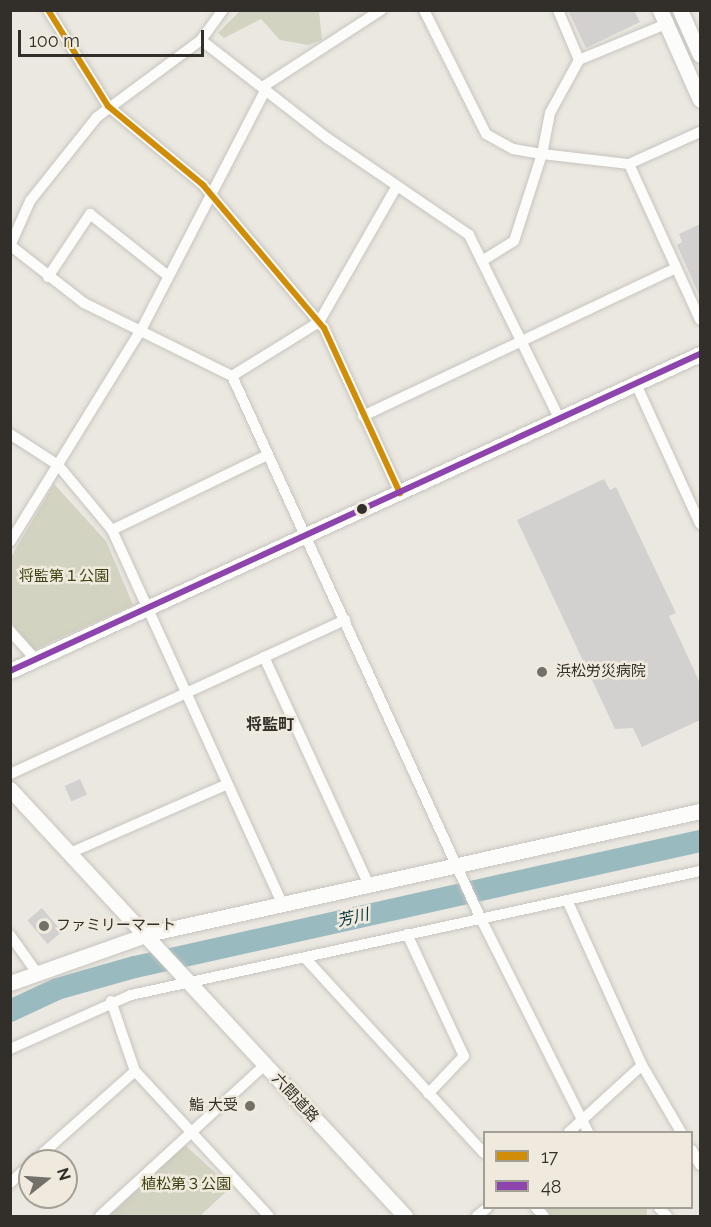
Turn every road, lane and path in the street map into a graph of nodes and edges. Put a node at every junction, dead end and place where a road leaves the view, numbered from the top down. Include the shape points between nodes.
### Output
1 (48, 10) edge
2 (223, 10) edge
3 (381, 10) edge
4 (424, 10) edge
5 (558, 10) edge
6 (684, 12) edge
7 (663, 17) edge
8 (201, 40) junction
9 (700, 55) edge
10 (579, 60) junction
11 (265, 87) junction
12 (700, 100) edge
13 (108, 106) junction
14 (700, 132) edge
15 (542, 154) junction
16 (629, 164) junction
17 (397, 186) junction
18 (211, 194) junction
19 (11, 246) edge
20 (484, 260) junction
21 (676, 268) junction
22 (167, 275) junction
23 (48, 277) junction
24 (700, 320) edge
25 (320, 322) junction
26 (142, 328) junction
27 (523, 340) junction
28 (700, 354) edge
29 (232, 376) junction
30 (636, 384) junction
31 (363, 416) junction
32 (559, 418) junction
33 (10, 434) edge
34 (267, 455) junction
35 (58, 465) junction
36 (400, 493) junction
37 (700, 524) edge
38 (112, 530) junction
39 (308, 536) junction
40 (10, 542) edge
41 (148, 610) junction
42 (345, 620) junction
43 (10, 632) edge
44 (264, 657) junction
45 (35, 659) junction
46 (10, 670) edge
47 (186, 692) junction
48 (10, 774) edge
49 (226, 785) junction
50 (10, 789) edge
51 (700, 811) edge
52 (70, 853) junction
53 (458, 869) junction
54 (700, 871) edge
55 (369, 885) junction
56 (567, 900) junction
57 (283, 906) junction
58 (479, 916) junction
59 (407, 934) junction
60 (10, 935) edge
61 (153, 939) junction
62 (306, 959) junction
63 (35, 970) junction
64 (189, 980) junction
65 (10, 983) edge
66 (111, 1001) junction
67 (10, 1049) edge
68 (265, 1065) junction
69 (642, 1065) junction
70 (135, 1071) junction
71 (428, 1094) junction
72 (579, 1123) junction
73 (570, 1131) edge
74 (587, 1131) edge
75 (680, 1131) edge
76 (193, 1132) junction
77 (47, 1149) edge
78 (483, 1152) edge
79 (100, 1216) edge
80 (269, 1216) edge
81 (405, 1216) edge

1 - 13 street
2 - 8 street
3 - 11 street
4 - 15 street via 486,134 513,149
5 - 10 street
6 - 9 street
7 - 10 street
7 - 12 street
8 - 11 street
8 - 13 street
10 - 15 street via 550,113
11 - 17 street
11 - 18 street
13 - 18 street
13 - 19 street via 58,161 30,201
14 - 16 street
15 - 16 street
15 - 20 street via 514,241
16 - 21 street
17 - 20 street via 469,235
17 - 25 street
18 - 22 street
18 - 25 street
19 - 23 street
20 - 27 street
21 - 24 street
21 - 27 street
22 - 23 street via 90,214
22 - 26 street
23 - 26 street via 84,303
25 - 29 street
25 - 31 street
26 - 29 street
26 - 35 street
27 - 31 street
27 - 32 street
28 - 30 street
29 - 34 street
30 - 32 street
30 - 37 street
31 - 36 street
32 - 36 street
33 - 35 street
34 - 38 street
34 - 39 street
35 - 38 street
35 - 40 street
36 - 39 street
38 - 41 street
39 - 41 street
39 - 42 street
41 - 45 street
41 - 47 street
42 - 44 street
42 - 53 street
43 - 45 street
44 - 47 street
44 - 55 street
45 - 46 street
47 - 48 street
47 - 49 street
49 - 52 street
49 - 57 street
50 - 52 street
51 - 53 street
52 - 61 street
53 - 55 street
53 - 58 street
54 - 56 street
55 - 57 street
56 - 58 street
56 - 69 street
57 - 61 street
58 - 59 street
58 - 72 street
59 - 62 street
59 - 71 street via 465,1059
60 - 63 street
61 - 63 street
61 - 64 street, 六間道路
62 - 64 street
62 - 71 street
63 - 65 street
64 - 66 street
64 - 68 street, 六間道路
66 - 67 street
66 - 70 street
68 - 76 street
68 - 81 street, 六間道路
69 - 72 street
69 - 75 street
70 - 76 street
70 - 77 street
71 - 78 street
72 - 73 street
72 - 74 street
76 - 79 street
76 - 80 street

